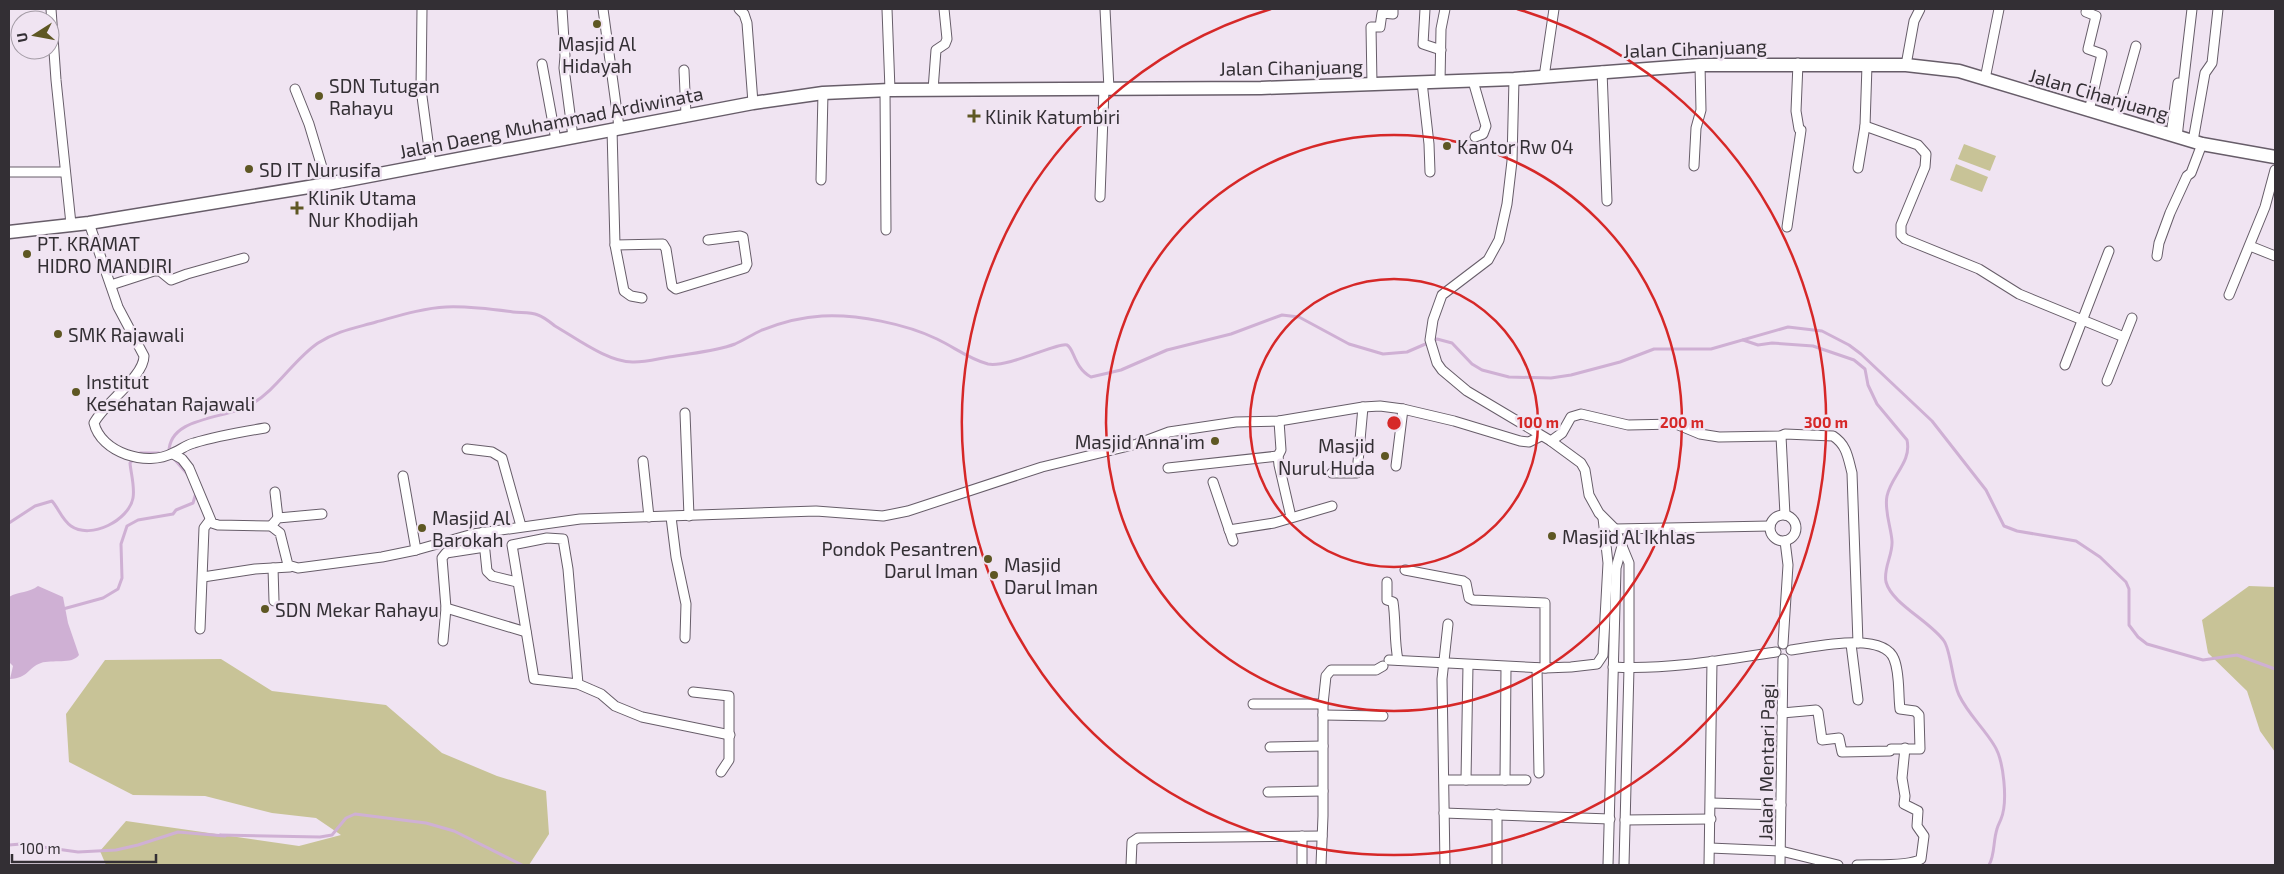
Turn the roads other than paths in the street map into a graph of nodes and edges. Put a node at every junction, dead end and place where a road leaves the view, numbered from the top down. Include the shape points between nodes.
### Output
1 (51, 9) edge
2 (422, 9) edge
3 (562, 9) edge
4 (603, 9) edge
5 (886, 9) edge
6 (944, 9) edge
7 (1105, 9) edge
8 (1394, 9) edge
9 (1425, 9) edge
10 (1446, 9) edge
11 (1554, 9) edge
12 (1920, 9) edge
13 (1999, 9) edge
14 (2087, 9) edge
15 (2192, 9) edge
16 (2218, 9) edge
17 (743, 10) edge
18 (2136, 46) dead end
19 (1440, 50) junction
20 (542, 64) dead end
21 (1798, 64) junction
22 (1700, 65) junction
23 (1867, 65) junction
24 (1906, 65) junction
25 (684, 70) dead end
26 (1602, 71) junction
27 (2179, 75) dead end
28 (1544, 77) junction
29 (1514, 79) junction
30 (1984, 79) junction
31 (1473, 80) junction
32 (1422, 82) junction
33 (1440, 82) junction
34 (1372, 84) junction
35 (295, 89) dead end
36 (1107, 89) junction
37 (888, 90) junction
38 (933, 90) junction
39 (823, 93) junction
40 (753, 103) junction
41 (2089, 111) junction
42 (686, 115) junction
43 (2116, 118) junction
44 (1865, 126) junction
45 (616, 128) junction
46 (2174, 136) junction
47 (573, 137) junction
48 (1476, 137) dead end
49 (556, 140) junction
50 (2198, 142) junction
51 (2275, 157) edge
52 (431, 164) junction
53 (1694, 166) dead end
54 (1858, 168) dead end
55 (2275, 170) edge
56 (9, 172) edge
57 (65, 172) junction
58 (1430, 172) dead end
59 (821, 180) dead end
60 (327, 184) junction
61 (1100, 197) dead end
62 (1607, 202) dead end
63 (89, 222) junction
64 (71, 224) junction
65 (1787, 227) dead end
66 (886, 230) dead end
67 (9, 232) edge
68 (708, 240) dead end
69 (615, 245) junction
70 (2250, 246) junction
71 (2108, 251) dead end
72 (2156, 256) dead end
73 (2275, 256) edge
74 (244, 258) dead end
75 (111, 285) junction
76 (2229, 295) dead end
77 (642, 298) dead end
78 (2132, 318) dead end
79 (2083, 320) junction
80 (2124, 337) junction
81 (2065, 365) dead end
82 (2107, 381) dead end
83 (1363, 407) junction
84 (1403, 409) junction
85 (685, 413) dead end
86 (1279, 421) junction
87 (265, 428) dead end
88 (1541, 436) junction
89 (1781, 436) junction
90 (1551, 441) junction
91 (467, 449) dead end
92 (173, 454) junction
93 (1278, 456) junction
94 (643, 461) dead end
95 (1396, 466) dead end
96 (1168, 468) dead end
97 (1332, 474) dead end
98 (403, 476) dead end
99 (1212, 482) dead end
100 (275, 492) dead end
101 (1332, 506) dead end
102 (322, 514) dead end
103 (1785, 515) junction
104 (649, 516) junction
105 (689, 516) junction
106 (671, 517) junction
107 (1291, 517) junction
108 (278, 518) junction
109 (1604, 518) junction
110 (210, 520) junction
111 (271, 526) junction
112 (521, 526) junction
113 (1770, 526) junction
114 (1615, 529) junction
115 (1229, 530) junction
116 (483, 532) junction
117 (1233, 541) dead end
118 (1785, 541) junction
119 (1622, 546) junction
120 (485, 547) junction
121 (416, 550) junction
122 (290, 567) junction
123 (273, 568) junction
124 (1405, 570) dead end
125 (203, 577) junction
126 (517, 582) junction
127 (1387, 582) dead end
128 (274, 602) dead end
129 (446, 608) junction
130 (1448, 624) dead end
131 (200, 629) dead end
132 (526, 632) junction
133 (685, 638) dead end
134 (443, 641) dead end
135 (1854, 643) junction
136 (1783, 644) junction
137 (1791, 650) junction
138 (1776, 652) junction
139 (1783, 659) junction
140 (1712, 661) junction
141 (1390, 662) junction
142 (1445, 664) junction
143 (1468, 664) junction
144 (1506, 666) junction
145 (1613, 667) junction
146 (1541, 668) junction
147 (1630, 668) junction
148 (578, 684) junction
149 (693, 692) dead end
150 (1858, 700) dead end
151 (1253, 704) dead end
152 (1323, 704) junction
153 (1782, 713) junction
154 (1323, 715) junction
155 (1383, 716) dead end
156 (730, 735) junction
157 (1323, 746) junction
158 (1270, 747) dead end
159 (1906, 748) junction
160 (721, 772) dead end
161 (1539, 773) dead end
162 (1448, 780) dead end
163 (1466, 780) junction
164 (1506, 780) junction
165 (1526, 780) dead end
166 (1323, 791) junction
167 (1268, 792) dead end
168 (1712, 803) junction
169 (1781, 805) junction
170 (1444, 813) junction
171 (1497, 814) junction
172 (1610, 819) junction
173 (1711, 819) junction
174 (1625, 821) junction
175 (1302, 836) junction
176 (1322, 836) junction
177 (1710, 848) junction
178 (1781, 851) junction
179 (1131, 865) edge
180 (1302, 865) edge
181 (1321, 865) edge
182 (1445, 865) edge
183 (1497, 865) edge
184 (1608, 865) edge
185 (1624, 865) edge
186 (1709, 865) edge
187 (1780, 865) edge
188 (1838, 865) edge
189 (1857, 865) edge

1 - 57 street
2 - 52 street via 420,89
3 - 47 street via 564,68
4 - 45 street
5 - 37 street
6 - 38 street via 947,39 946,44 936,50
7 - 36 street
8 - 34 street via 1393,14 1382,13 1380,27 1372,27
9 - 19 street via 1423,44
10 - 19 street
11 - 28 street
12 - 24 street via 1914,21
13 - 30 street
14 - 41 street via 2086,12 2096,16 2088,50 2102,54
15 - 46 street
16 - 50 street via 2212,63 2205,73
17 - 40 street via 747,23
18 - 43 street
19 - 33 street
20 - 49 street
21 - 22 main road, Jalan Cihanjuang
21 - 23 main road, Jalan Cihanjuang
21 - 65 street via 1796,111 1801,130
22 - 26 main road, Jalan Cihanjuang
22 - 53 street via 1701,105
23 - 24 main road, Jalan Cihanjuang
23 - 44 street
24 - 30 main road, Jalan Cihanjuang
25 - 42 street
26 - 28 main road, Jalan Cihanjuang
26 - 62 street
27 - 46 street
28 - 29 main road, Jalan Cihanjuang
29 - 31 main road, Jalan Cihanjuang
29 - 88 street via 1512,161 1499,240 1488,260 1442,295 1430,340 1442,370 1467,391
30 - 41 main road, Jalan Cihanjuang
31 - 33 main road, Jalan Cihanjuang
31 - 48 street via 1486,126 1483,134
32 - 33 main road, Jalan Cihanjuang
32 - 34 main road, Jalan Cihanjuang
32 - 58 street
34 - 36 main road, Jalan Cihanjuang
35 - 60 street
36 - 38 main road, Jalan Daeng Muhammad Ardiwinata
36 - 61 street
37 - 38 main road, Jalan Daeng Muhammad Ardiwinata
37 - 39 main road, Jalan Daeng Muhammad Ardiwinata
37 - 66 street
39 - 40 main road, Jalan Daeng Muhammad Ardiwinata
39 - 59 street
40 - 42 main road, Jalan Daeng Muhammad Ardiwinata
41 - 43 main road, Jalan Cihanjuang
42 - 45 main road, Jalan Daeng Muhammad Ardiwinata
43 - 46 main road, Jalan Cihanjuang
44 - 54 street
44 - 79 street via 1918,145 1926,154 1925,167 1901,225 1901,235 1979,269 2019,294
45 - 47 main road, Jalan Daeng Muhammad Ardiwinata
45 - 69 street
46 - 50 main road, Jalan Cihanjuang
47 - 49 main road, Jalan Daeng Muhammad Ardiwinata
49 - 52 main road, Jalan Daeng Muhammad Ardiwinata
50 - 51 main road, Jalan Cihanjuang
50 - 72 street via 2191,173 2170,213
52 - 60 main road, Jalan Daeng Muhammad Ardiwinata
55 - 70 street
56 - 57 street
57 - 64 street
60 - 63 main road, Jalan Daeng Muhammad Ardiwinata
63 - 64 main road, Jalan Daeng Muhammad Ardiwinata
63 - 75 street
64 - 67 main road, Jalan Daeng Muhammad Ardiwinata
68 - 69 street via 744,237 745,268 676,288 672,286 663,244
69 - 77 street via 624,291
70 - 73 street
70 - 76 street
71 - 79 street
74 - 75 street via 171,280 160,271 154,271
75 - 92 street via 144,362 100,412 94,423 96,432 109,446 127,456 152,458
78 - 80 street
79 - 80 street
79 - 81 street
80 - 82 street
83 - 84 street
83 - 86 street
83 - 97 street via 1357,473
84 - 88 street via 1520,441 1529,442
84 - 95 street
85 - 105 street
86 - 93 street via 1281,450
86 - 105 street via 1236,422 1169,432 883,516 816,511
87 - 92 street via 193,443 180,447
88 - 90 street
89 - 90 street via 1719,437 1700,434 1676,424 1628,425 1581,414 1571,416 1562,433
89 - 103 street
89 - 135 street via 1833,436 1846,449 1852,473
90 - 109 street via 1581,463 1589,495
91 - 112 street via 492,452 502,458
92 - 110 street via 189,468
93 - 96 street
93 - 107 street
94 - 104 street
98 - 121 street
99 - 115 street
100 - 108 street
101 - 107 street
102 - 108 street
103 - 113 street via 1777,516
103 - 118 street via 1796,526 1792,538
104 - 106 street
104 - 112 street
105 - 106 street
106 - 133 street via 686,604
107 - 115 street
108 - 111 street
109 - 114 street
109 - 146 street via 1608,563 1601,660 1591,666
110 - 111 street via 218,525
110 - 125 street via 204,528
111 - 122 street via 280,532
112 - 116 street
113 - 114 street
113 - 118 street via 1774,538
114 - 119 street
115 - 117 street
116 - 120 street
116 - 121 street
118 - 136 street via 1788,565
119 - 145 street via 1616,568
119 - 147 street via 1630,571
120 - 126 street via 487,570 492,576
120 - 129 street via 446,553 442,558
121 - 122 street
122 - 123 street
123 - 125 street
123 - 128 street
124 - 146 street via 1463,581 1469,598 1473,600 1545,603
125 - 131 street
126 - 132 street
126 - 148 street via 512,545 532,540 563,539
127 - 141 street via 1387,600 1393,602 1395,610
129 - 132 street
129 - 134 street
130 - 142 street
132 - 148 street via 534,679
135 - 137 street
135 - 150 street
135 - 159 street via 1878,644 1890,652 1896,667 1900,709 1916,711 1918,715 1920,749
136 - 137 street
136 - 138 street
137 - 139 street via 1789,657
138 - 139 street
138 - 140 street
139 - 153 street, Jalan Mentari Pagi
140 - 147 street
140 - 168 street
141 - 142 street
141 - 152 street via 1376,670 1331,670 1326,676
142 - 143 street
142 - 170 street via 1442,680
143 - 144 street
143 - 163 street
144 - 146 street
144 - 164 street
145 - 147 street
145 - 172 street
146 - 161 street
147 - 174 street
148 - 156 street via 642,717
149 - 156 street via 729,696
151 - 152 street
152 - 154 street
153 - 159 street via 1816,710 1822,740 1839,738 1842,752
153 - 169 street, Jalan Mentari Pagi
154 - 155 street
154 - 157 street
156 - 160 street via 729,760
157 - 158 street
157 - 166 street
159 - 189 street via 1902,778 1904,804 1918,811 1917,826 1924,836 1921,860 1905,864
162 - 163 street
163 - 164 street
164 - 165 street
166 - 167 street
166 - 176 street
168 - 169 street
168 - 173 street
169 - 178 street, Jalan Mentari Pagi
170 - 171 street
170 - 182 street
171 - 172 street
171 - 183 street
172 - 174 street via 1616,826
172 - 184 street
173 - 174 street
173 - 177 street
174 - 185 street
175 - 176 street
175 - 179 street via 1138,838 1132,842
175 - 180 street
176 - 181 street
177 - 178 street
177 - 186 street
178 - 187 street, Jalan Mentari Pagi
178 - 188 street

